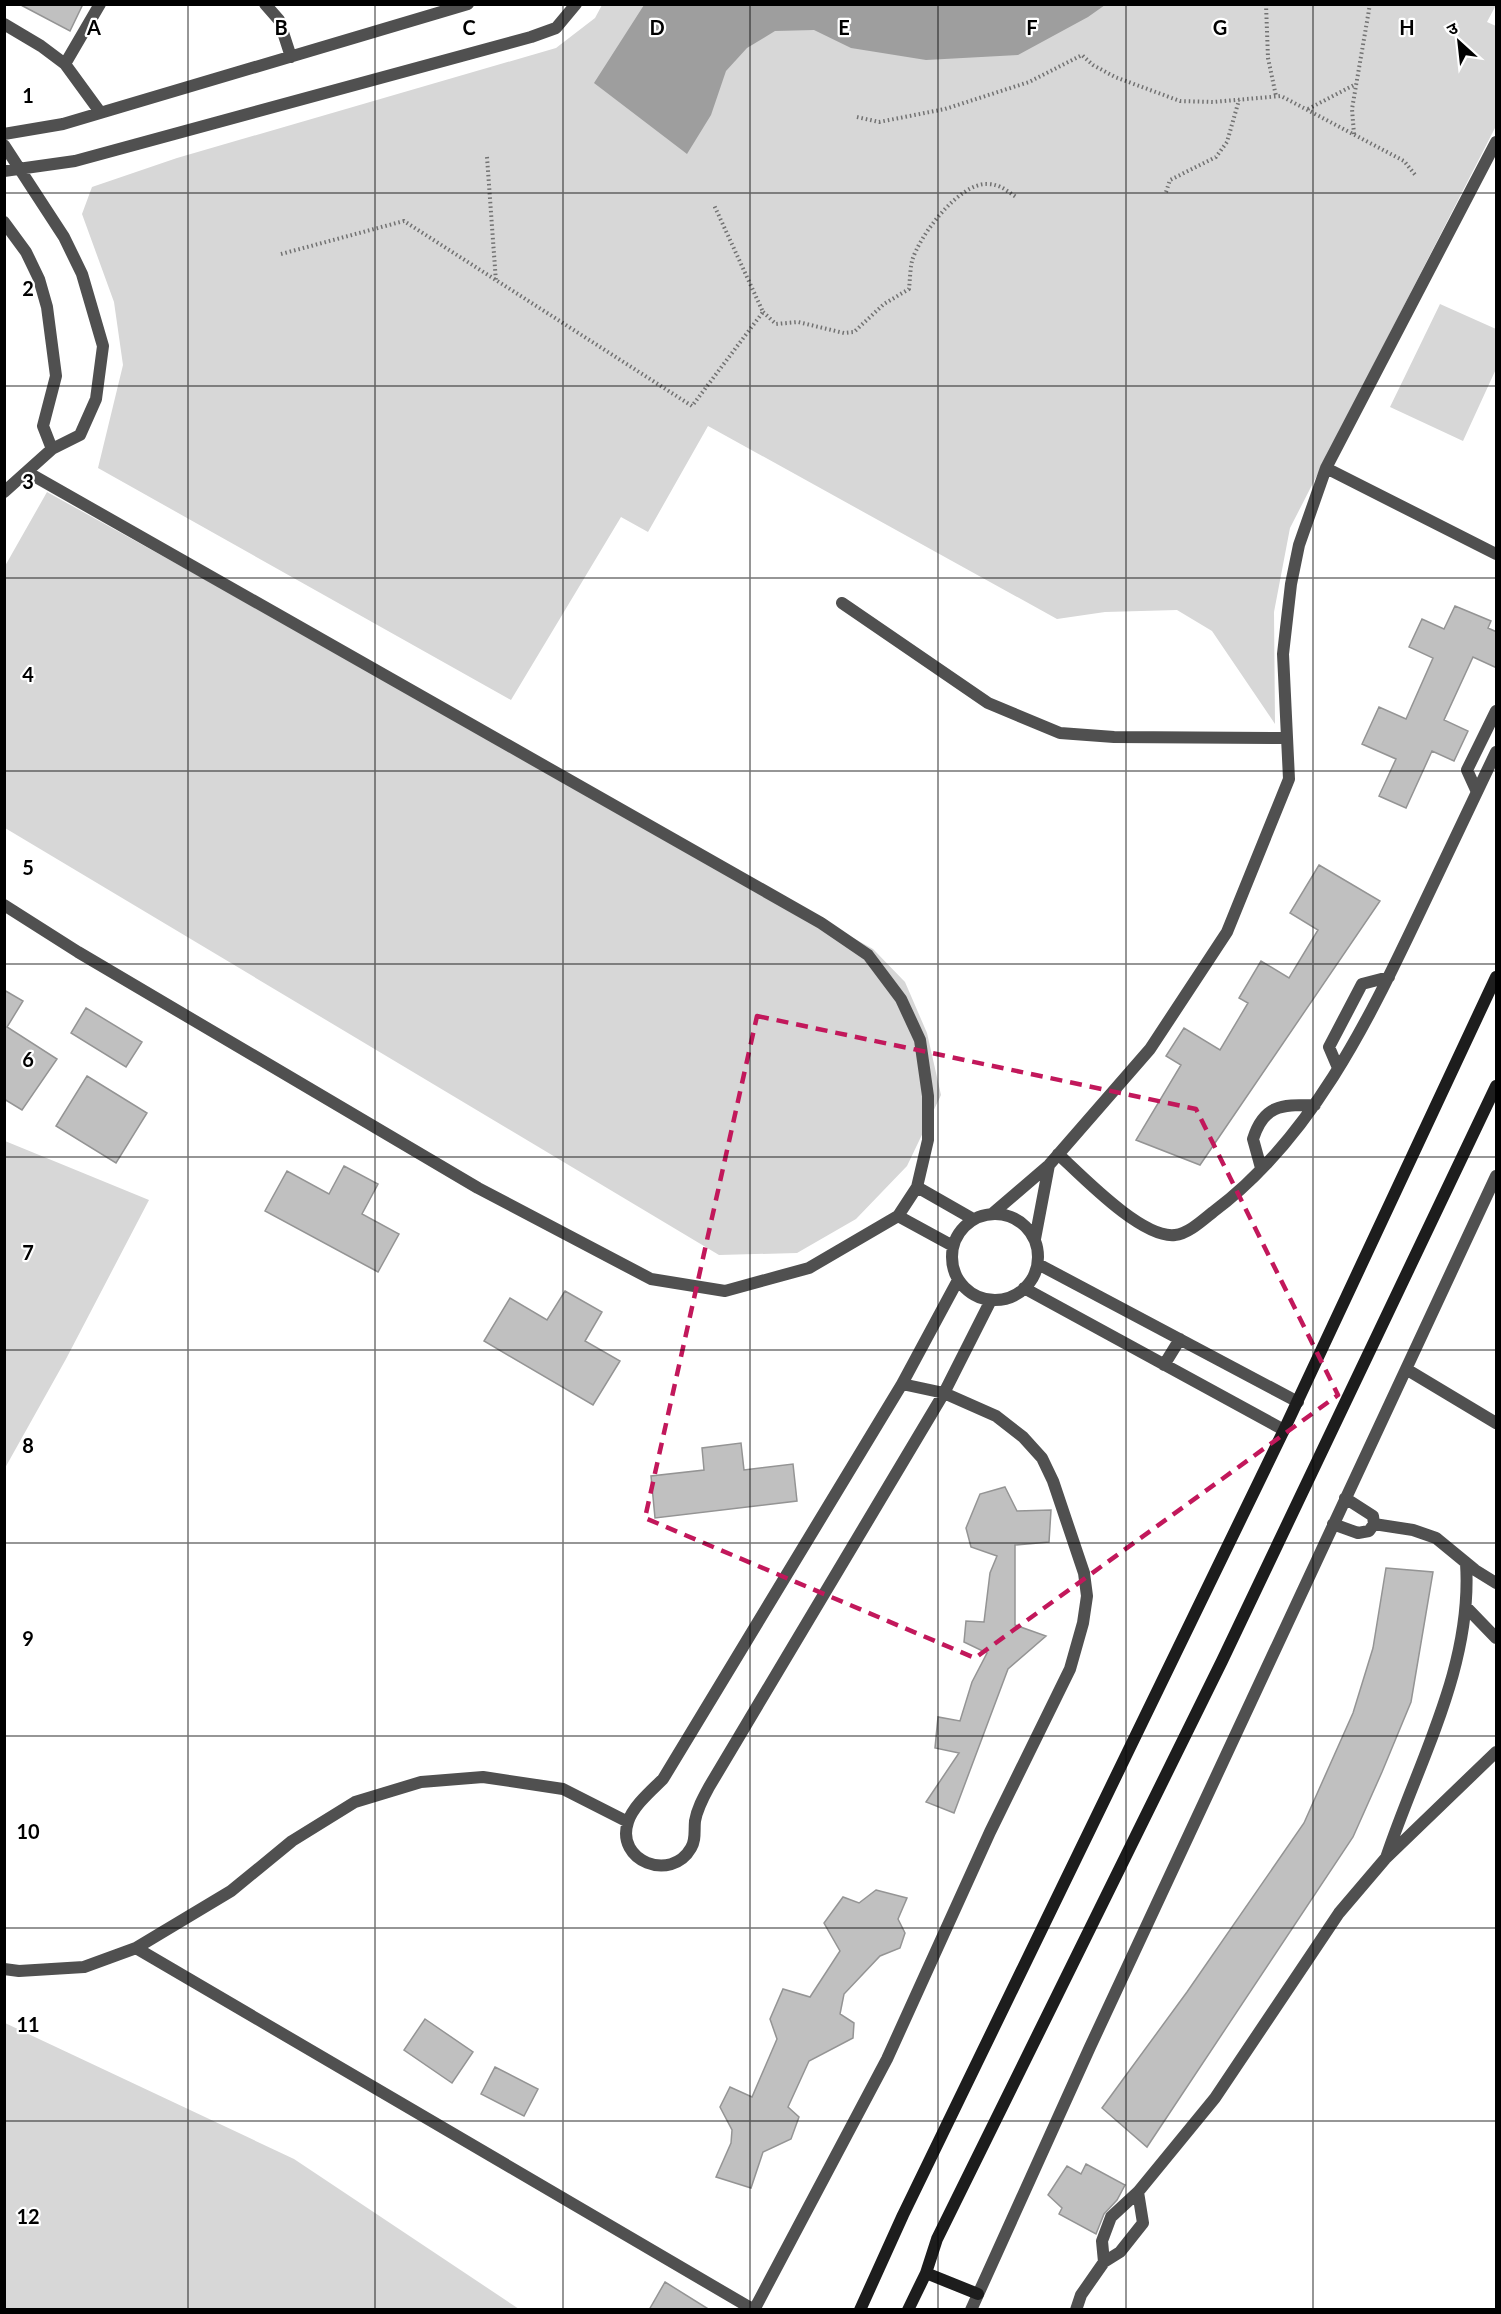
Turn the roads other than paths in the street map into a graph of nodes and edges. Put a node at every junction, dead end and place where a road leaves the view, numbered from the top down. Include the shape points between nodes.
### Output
1 (100, 4) edge
2 (265, 4) edge
3 (468, 4) edge
4 (576, 4) edge
5 (4, 24) edge
6 (291, 57) junction
7 (65, 64) junction
8 (100, 112) junction
9 (4, 134) edge
10 (1497, 142) edge
11 (4, 145) edge
12 (18, 169) junction
13 (4, 171) edge
14 (4, 222) edge
15 (52, 449) junction
16 (1326, 468) junction
17 (27, 472) junction
18 (4, 492) edge
19 (1497, 554) edge
20 (842, 603) dead end
21 (1497, 711) edge
22 (1287, 738) junction
23 (1497, 752) edge
24 (1477, 792) junction
25 (4, 905) edge
26 (1497, 976) edge
27 (1389, 977) junction
28 (1338, 1068) junction
29 (1497, 1086) edge
30 (1315, 1105) junction
31 (1059, 1154) junction
32 (1049, 1165) junction
33 (1261, 1168) junction
34 (1497, 1176) edge
35 (917, 1187) junction
36 (993, 1213) junction
37 (898, 1216) junction
38 (973, 1219) junction
39 (1035, 1239) junction
40 (953, 1246) junction
41 (1038, 1264) junction
42 (958, 1280) junction
43 (1024, 1288) junction
44 (991, 1300) junction
45 (1180, 1339) junction
46 (1164, 1365) junction
47 (1406, 1369) junction
48 (902, 1384) junction
49 (944, 1393) junction
50 (1298, 1402) junction
51 (1497, 1423) edge
52 (1284, 1430) junction
53 (1345, 1498) junction
54 (1333, 1524) junction
55 (1374, 1524) junction
56 (1466, 1563) junction
57 (1497, 1583) edge
58 (1467, 1608) junction
59 (1497, 1638) edge
60 (1497, 1752) edge
61 (628, 1822) junction
62 (1385, 1859) junction
63 (136, 1948) junction
64 (4, 1969) edge
65 (1138, 2192) junction
66 (1104, 2262) junction
67 (926, 2273) junction
68 (978, 2294) junction
69 (754, 2310) edge
70 (860, 2310) edge
71 (908, 2310) edge
72 (971, 2310) edge
73 (1076, 2310) edge

1 - 7 street
2 - 6 street via 279,20
3 - 6 street
4 - 12 street via 556,28 531,37 75,161
5 - 7 street
6 - 8 street
7 - 8 street
8 - 9 street via 63,124
10 - 16 street
11 - 12 street
12 - 13 street
12 - 15 street via 63,237 82,274 103,346 96,399 80,435
14 - 15 street via 26,252 47,307 56,376 43,426
15 - 17 street
16 - 19 street
16 - 22 street via 1302,536 1291,584 1283,654
17 - 18 street
17 - 35 street via 821,923 868,956 901,999 920,1040 928,1096 928,1140
20 - 22 street via 988,703 1060,734 1114,738
21 - 24 street via 1467,770
22 - 31 street via 1289,779 1227,932 1150,1049
23 - 24 street
24 - 27 street
25 - 37 street via 478,1188 651,1280 725,1291 809,1268
26 - 50 street
27 - 28 street
27 - 28 street via 1362,984 1329,1047
28 - 30 street
29 - 67 street via 1222,1661 937,2239
30 - 33 street
30 - 33 street via 1283,1106 1264,1116 1252,1139
31 - 32 street
31 - 33 street via 1123,1213 1164,1235 1177,1236 1227,1202
32 - 36 street
32 - 39 street
34 - 47 street
35 - 37 street
35 - 38 street
36 - 38 street
36 - 39 street via 1018,1219
37 - 40 street
38 - 40 street via 964,1226
39 - 41 street
40 - 42 street via 951,1257
41 - 43 street
41 - 45 street
42 - 44 street via 967,1290
42 - 48 street
43 - 44 street via 1003,1299
43 - 46 street
44 - 49 street
45 - 46 street
45 - 50 street
46 - 52 street
47 - 51 street
47 - 53 street
48 - 49 street
48 - 61 street via 663,1779
49 - 61 street via 709,1787 697,1814 692,1848 672,1866 657,1867 643,1862 632,1851 627,1837
49 - 69 street via 996,1416 1042,1458 1084,1573 1087,1596 1083,1623 1070,1669 990,1832 888,2059
50 - 52 street
52 - 70 street
53 - 54 street
53 - 55 street via 1373,1516
54 - 55 street via 1358,1533 1369,1531
54 - 68 street
55 - 56 street via 1436,1538
56 - 57 street
56 - 58 street
58 - 59 street
58 - 62 street via 1455,1668
60 - 62 street
61 - 63 street via 563,1789 483,1777 421,1782 355,1802 292,1841 231,1891
62 - 65 street via 1339,1913 1215,2098
63 - 64 street via 84,1967
63 - 69 street
65 - 66 street via 1121,2206 1106,2227 1102,2241
65 - 66 street via 1143,2223 1120,2252
66 - 73 street via 1081,2295
67 - 68 street
67 - 71 street
68 - 72 street

